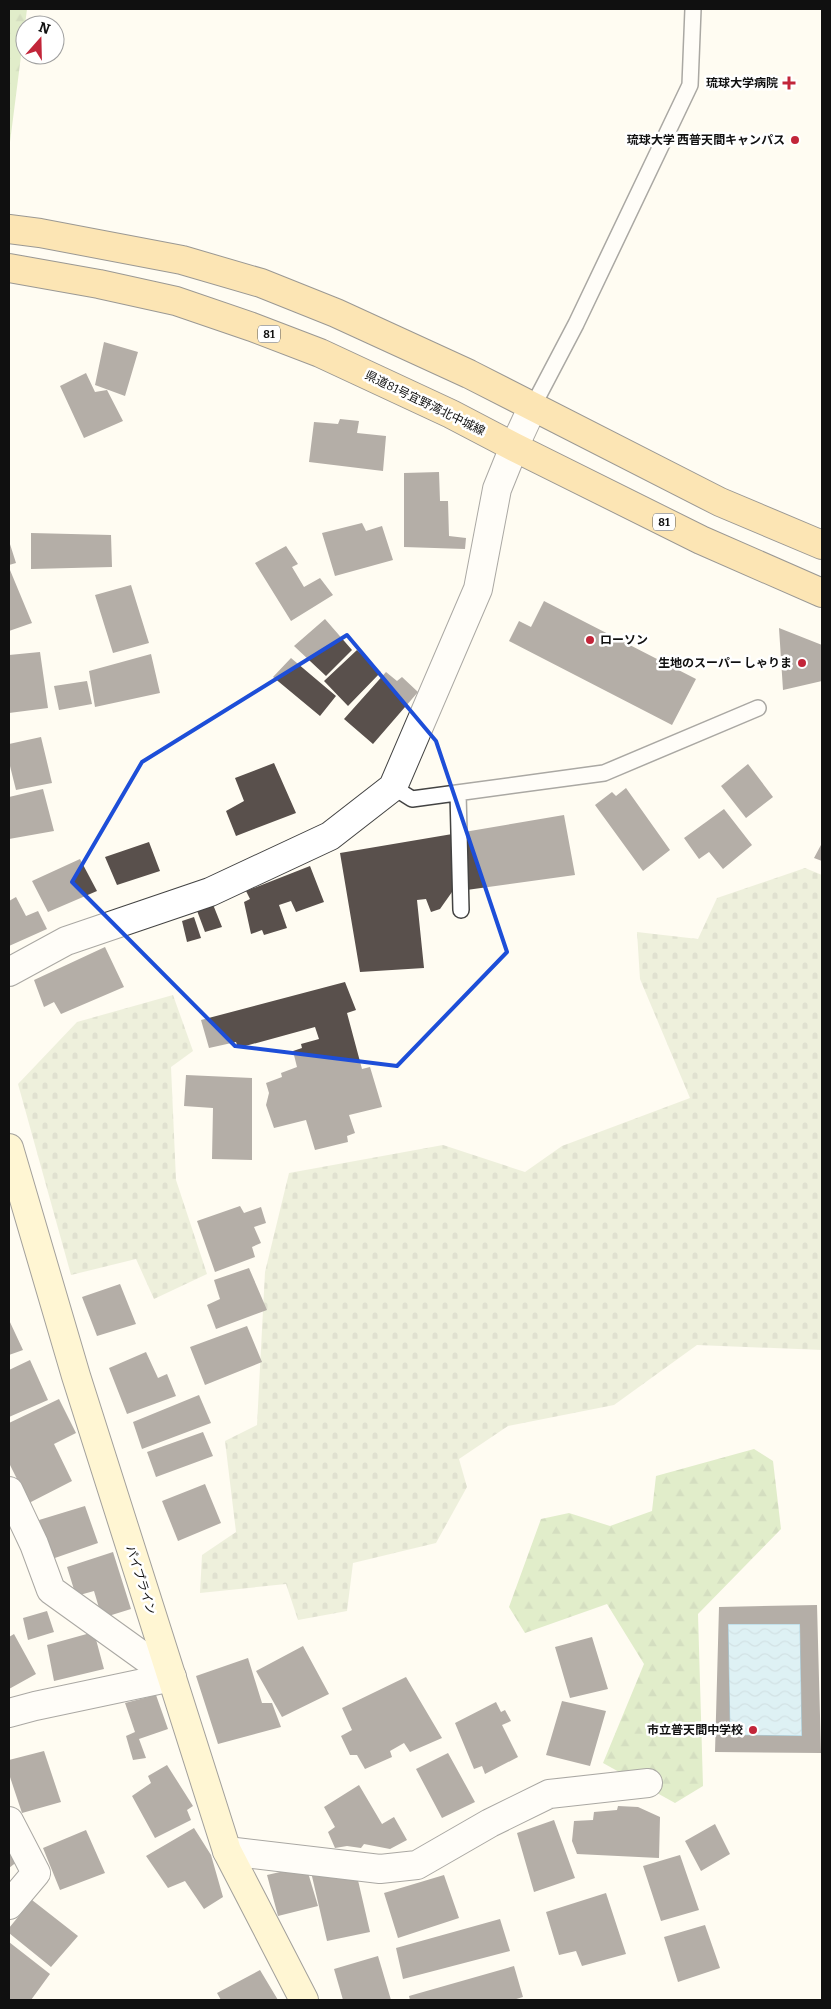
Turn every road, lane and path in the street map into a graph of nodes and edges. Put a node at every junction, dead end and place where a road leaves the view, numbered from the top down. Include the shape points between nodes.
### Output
1 (693, 9) edge
2 (9, 230) edge
3 (9, 268) edge
4 (534, 406) junction
5 (514, 448) junction
6 (822, 545) edge
7 (822, 593) edge
8 (758, 708) dead end
9 (393, 786) junction
10 (458, 793) junction
11 (461, 910) dead end
12 (9, 972) edge
13 (9, 1148) edge
14 (9, 1490) edge
15 (172, 1678) junction
16 (9, 1713) edge
17 (648, 1783) dead end
18 (9, 1821) edge
19 (228, 1851) junction
20 (9, 1905) edge
21 (304, 2000) edge

1 - 4 lane via 690,85
2 - 4 main road via 182,260 260,283 344,316
3 - 5 main road, 県道81号宜野湾北中城線 / 81 via 176,302 252,327 329,357 451,414
4 - 5 street
4 - 6 main road via 720,502
5 - 7 main road, 県道81号宜野湾北中城線 / 81 via 701,540
5 - 9 street via 497,489 478,589
8 - 10 lane via 604,773
9 - 10 lane via 412,798
9 - 12 street via 330,836 210,892 66,941
10 - 11 lane
13 - 15 street, パイプライン via 76,1376
14 - 15 street via 51,1590
15 - 16 street
15 - 19 street, パイプライン
17 - 19 street via 549,1794 417,1865 380,1869
18 - 20 street via 36,1873
19 - 21 street, パイプライン

